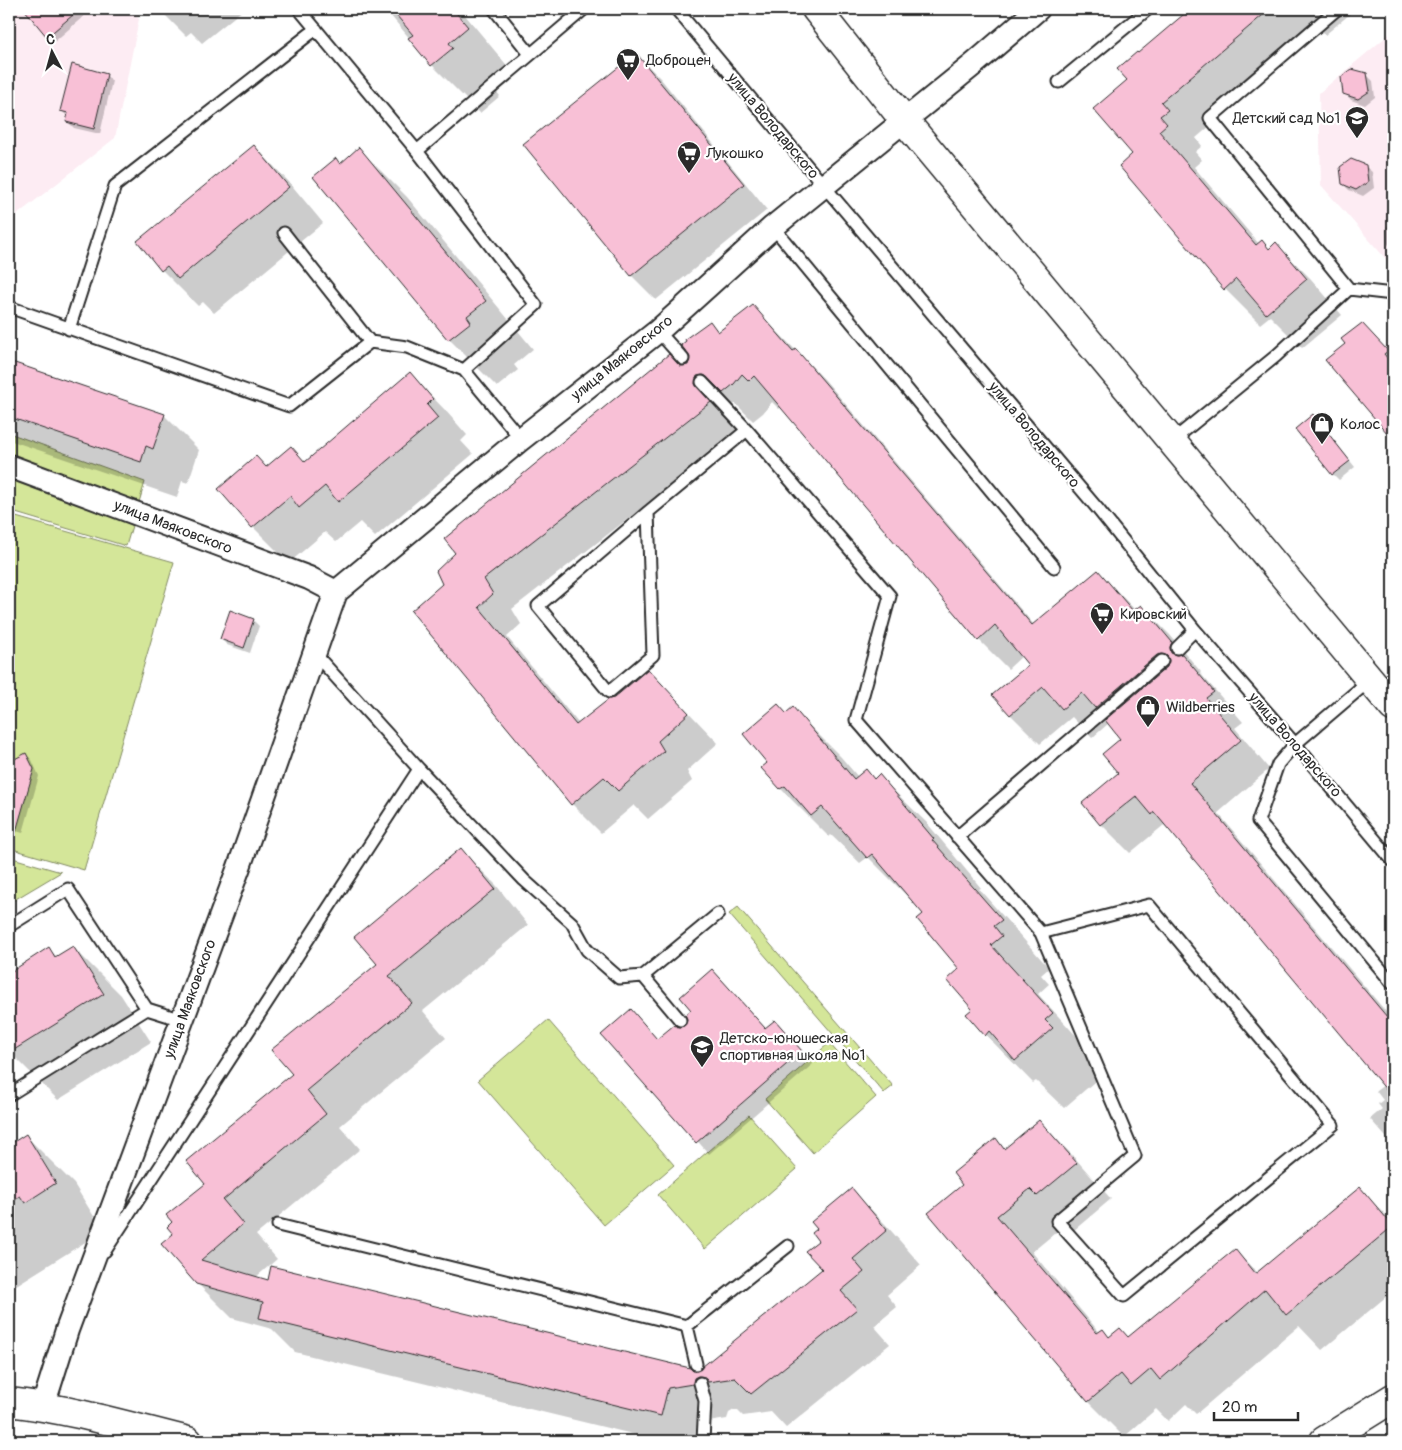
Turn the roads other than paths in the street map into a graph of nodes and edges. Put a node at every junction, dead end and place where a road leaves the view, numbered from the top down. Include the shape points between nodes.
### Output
1 (299, 9) edge
2 (494, 9) edge
3 (584, 9) edge
4 (676, 9) edge
5 (816, 9) edge
6 (1038, 9) edge
7 (1148, 9) edge
8 (1337, 9) edge
9 (316, 29) junction
10 (530, 54) junction
11 (1059, 82) dead end
12 (904, 120) junction
13 (417, 151) junction
14 (824, 186) junction
15 (773, 227) junction
16 (284, 233) dead end
17 (1349, 289) junction
18 (1393, 294) edge
19 (9, 307) edge
20 (69, 329) junction
21 (658, 331) junction
22 (370, 342) junction
23 (682, 359) dead end
24 (464, 370) junction
25 (702, 382) dead end
26 (747, 430) junction
27 (522, 438) junction
28 (1171, 442) junction
29 (9, 466) edge
30 (648, 512) junction
31 (1054, 567) dead end
32 (336, 592) junction
33 (1195, 630) junction
34 (1178, 648) dead end
35 (315, 654) junction
36 (1162, 661) dead end
37 (1370, 680) junction
38 (1393, 706) edge
39 (1295, 744) junction
40 (419, 769) junction
41 (957, 838) junction
42 (1393, 861) edge
43 (718, 914) dead end
44 (9, 926) edge
45 (1041, 933) junction
46 (643, 976) junction
47 (1393, 984) edge
48 (148, 1009) junction
49 (182, 1020) junction
50 (680, 1020) dead end
51 (9, 1096) edge
52 (278, 1226) dead end
53 (788, 1246) dead end
54 (86, 1280) junction
55 (687, 1326) junction
56 (696, 1364) dead end
57 (700, 1383) dead end
58 (1393, 1398) edge
59 (9, 1402) edge
60 (43, 1406) junction
61 (188, 1441) edge
62 (703, 1441) edge
63 (1324, 1441) edge

1 - 9 lane
2 - 10 lane
3 - 10 lane
4 - 14 lane, улица Володарского
5 - 12 street
6 - 12 street, улица Маяковского
7 - 11 lane
8 - 17 lane via 1210,118
9 - 13 lane
9 - 20 lane via 116,186
10 - 13 lane
12 - 14 street, улица Маяковского
12 - 28 street
13 - 24 lane via 536,305
14 - 15 street, улица Маяковского
14 - 33 lane, улица Володарского via 1097,508
15 - 21 street, улица Маяковского
15 - 31 lane
16 - 22 lane
17 - 18 lane
17 - 28 lane via 1276,356
19 - 20 lane
20 - 22 lane via 289,406
21 - 23 lane
21 - 27 street, улица Маяковского
22 - 24 lane via 407,347
24 - 27 lane
25 - 26 lane
26 - 30 lane
26 - 41 lane via 890,596 856,720
27 - 32 street, улица Маяковского
28 - 37 street
29 - 32 street, улица Маяковского via 309,578
30 - 30 lane via 653,655 609,692 538,606
32 - 35 street, улица Маяковского
33 - 34 lane
33 - 39 lane, улица Володарского
35 - 40 lane
35 - 49 street, улица Маяковского
36 - 41 lane
37 - 38 street
37 - 39 lane
39 - 42 lane, улица Володарского
39 - 47 lane via 1278,764 1258,821
40 - 46 lane via 524,880 572,923 587,950 619,978
40 - 54 lane
41 - 45 lane
43 - 46 lane
44 - 48 lane via 68,889
45 - 45 lane via 1135,1156 1057,1221 1124,1296 1333,1124 1149,904
46 - 50 lane
48 - 49 lane
48 - 51 lane
49 - 54 street, улица Маяковского
52 - 55 lane
53 - 55 lane
54 - 60 street, улица Маяковского
55 - 56 lane
57 - 62 lane via 705,1401
58 - 63 street
59 - 60 street
60 - 61 street

